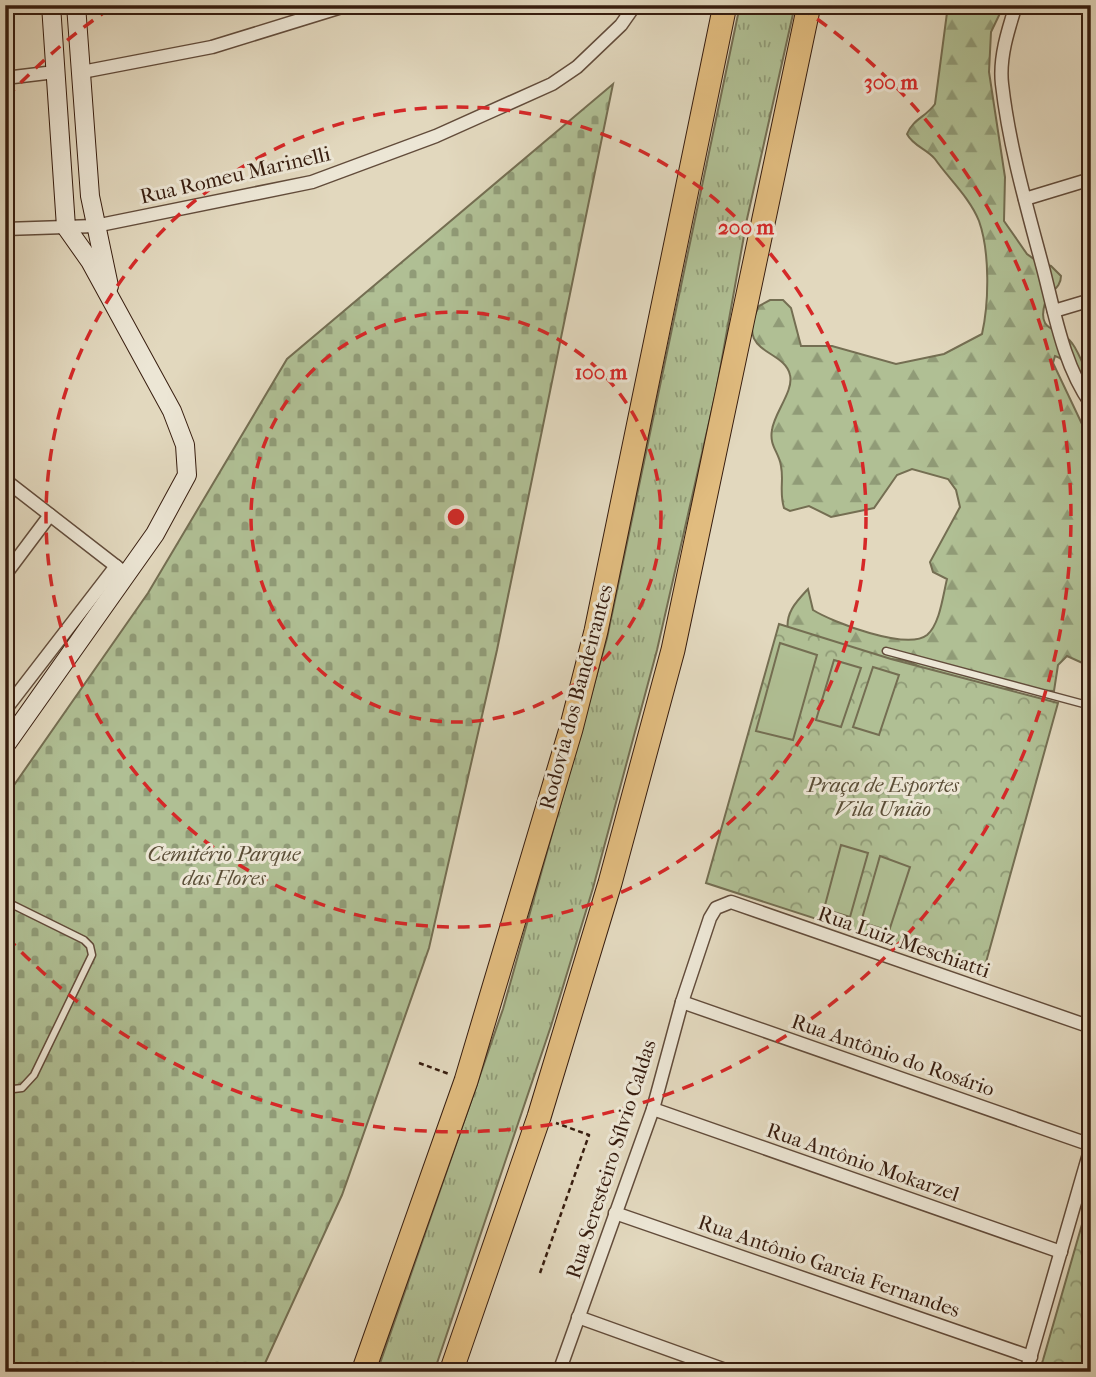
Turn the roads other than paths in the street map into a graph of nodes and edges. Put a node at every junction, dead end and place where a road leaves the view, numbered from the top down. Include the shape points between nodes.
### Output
1 (51, 5) edge
2 (76, 5) edge
3 (348, 5) edge
4 (635, 5) edge
5 (725, 5) edge
6 (809, 5) edge
7 (1016, 5) edge
8 (55, 72) junction
9 (82, 72) junction
10 (5, 78) edge
11 (1091, 179) edge
12 (1025, 199) junction
13 (95, 226) junction
14 (66, 227) junction
15 (5, 229) edge
16 (1091, 300) edge
17 (113, 305) junction
18 (1054, 311) junction
19 (1091, 404) edge
20 (5, 480) edge
21 (50, 515) junction
22 (122, 571) junction
23 (5, 575) edge
24 (886, 651) dead end
25 (1091, 706) edge
26 (5, 710) edge
27 (5, 746) edge
28 (5, 901) edge
29 (710, 918) joint
30 (682, 1002) junction
31 (1091, 1027) edge
32 (5, 1090) edge
33 (653, 1109) junction
34 (1091, 1146) edge
35 (615, 1213) junction
36 (1061, 1252) junction
37 (578, 1317) junction
38 (1031, 1357) junction
39 (363, 1372) edge
40 (451, 1372) edge
41 (559, 1372) edge
42 (731, 1372) edge
43 (1026, 1372) edge

1 - 8 main road
2 - 9 main road
3 - 9 street via 212,47
4 - 13 street, Rua Romeu Marinelli via 577,67 498,111 312,182
5 - 39 highway, Rodovia dos Bandeirantes via 596,631 571,729 466,1081
6 - 40 highway via 673,650 610,883 539,1117
7 - 12 street via 1007,35 1002,83
8 - 10 street
8 - 14 main road
9 - 13 main road
11 - 12 street
12 - 18 street
13 - 14 street, Rua Romeu Marinelli
13 - 17 main road
14 - 15 street, Rua Romeu Marinelli
14 - 17 main road
16 - 18 street
17 - 22 main road via 172,411 187,465 175,502
18 - 19 street via 1064,349
20 - 21 street
21 - 22 street
21 - 23 street
22 - 26 street
22 - 27 main road
24 - 25 lane
28 - 32 lane via 84,940 92,955 34,1075 22,1088
29 - 30 street, Rua Seresteiro Sílvio Caldas
29 - 31 street, Rua Luiz Meschiatti via 716,908 731,902
30 - 33 street, Rua Seresteiro Sílvio Caldas
30 - 34 street, Rua Antônio do Rosário
33 - 35 street, Rua Seresteiro Sílvio Caldas
33 - 36 street, Rua Antônio Mokarzel
34 - 36 street
35 - 37 street, Rua Seresteiro Sílvio Caldas
35 - 38 street, Rua Antônio Garcia Fernandes
36 - 38 street
37 - 41 street, Rua Seresteiro Sílvio Caldas
37 - 42 street
38 - 43 street

